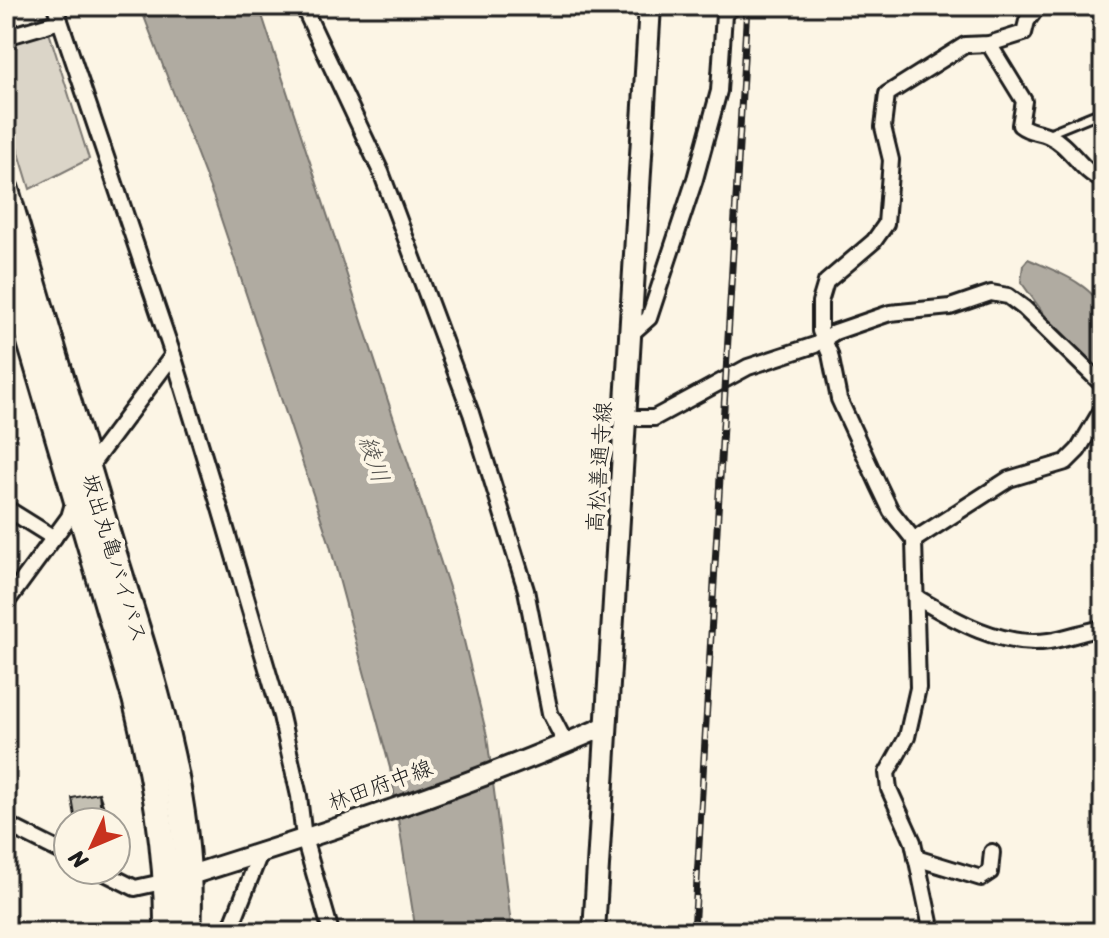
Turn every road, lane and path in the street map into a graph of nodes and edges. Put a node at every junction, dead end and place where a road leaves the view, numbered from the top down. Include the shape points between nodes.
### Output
1 (55, 6) edge
2 (303, 6) edge
3 (650, 6) edge
4 (734, 6) edge
5 (1038, 6) edge
6 (60, 21) junction
7 (6, 37) edge
8 (989, 44) junction
9 (1103, 111) edge
10 (1045, 135) junction
11 (1103, 180) edge
12 (6, 190) edge
13 (6, 260) edge
14 (632, 333) junction
15 (823, 340) junction
16 (173, 355) junction
17 (1103, 385) edge
18 (1103, 408) edge
19 (627, 418) junction
20 (88, 468) junction
21 (76, 493) junction
22 (6, 508) edge
23 (54, 538) junction
24 (914, 540) junction
25 (916, 597) junction
26 (6, 603) edge
27 (1103, 628) edge
28 (606, 726) junction
29 (558, 747) junction
30 (6, 824) edge
31 (310, 836) junction
32 (52, 847) edge
33 (261, 851) junction
34 (992, 852) dead end
35 (916, 858) junction
36 (178, 878) junction
37 (131, 886) edge
38 (167, 932) edge
39 (188, 932) edge
40 (229, 932) edge
41 (331, 932) edge
42 (594, 932) edge
43 (932, 932) edge

1 - 6 street
2 - 29 street via 381,172 471,413 526,590
3 - 14 main road, 高松善通寺線
4 - 14 street via 724,14 719,91 669,264 649,318
5 - 8 street via 1024,33
6 - 7 street
6 - 16 street
8 - 10 street via 1024,101 1020,125
8 - 15 street via 965,45 887,94 883,127 891,160 886,224 826,282 820,302
9 - 10 lane
10 - 11 street
12 - 20 highway, 坂出丸亀バイパス
13 - 21 highway, 坂出丸亀バイパス
14 - 19 main road, 高松善通寺線
15 - 17 street via 890,313 950,307 991,293 1008,296 1024,308
15 - 19 street via 748,367 654,418
15 - 24 street via 839,399 891,511
16 - 20 street
16 - 31 street via 281,716
18 - 24 street via 1066,462 1009,479
19 - 28 main road, 高松善通寺線
20 - 21 street
20 - 36 highway, 坂出丸亀バイパス via 156,690 176,784
21 - 23 street via 69,517
21 - 36 highway, 坂出丸亀バイパス
22 - 23 street
23 - 26 street
24 - 25 street
25 - 27 street via 976,629 1017,640 1047,641
25 - 35 street via 918,688 907,737 887,773
28 - 29 main road, 林田府中線
28 - 42 main road, 高松善通寺線
29 - 31 main road, 林田府中線
30 - 32 street
31 - 33 main road, 林田府中線
31 - 41 street
33 - 36 main road, 林田府中線
33 - 40 street
34 - 35 street via 990,872 981,878
35 - 43 street
36 - 37 street
36 - 38 highway, 坂出丸亀バイパス
36 - 39 highway, 坂出丸亀バイパス

